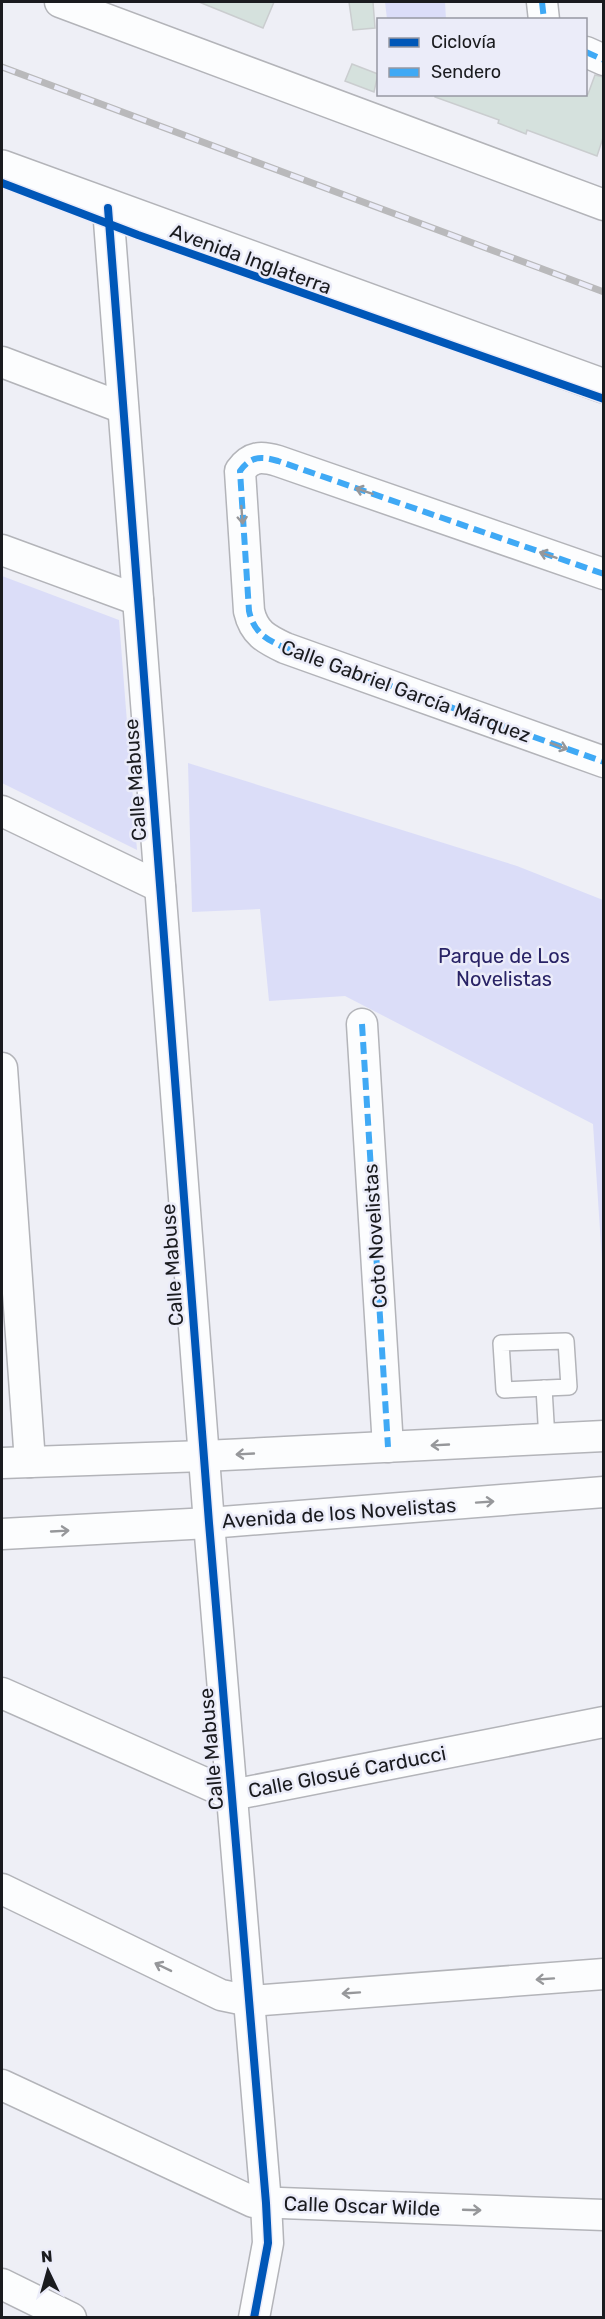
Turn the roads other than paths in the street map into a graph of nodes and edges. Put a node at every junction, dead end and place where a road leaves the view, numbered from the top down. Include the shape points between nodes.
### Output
1 (60, 2) edge
2 (542, 2) edge
3 (544, 18) edge
4 (587, 53) edge
5 (603, 60) edge
6 (2, 167) edge
7 (603, 205) edge
8 (108, 208) junction
9 (2, 362) edge
10 (603, 386) edge
11 (123, 408) junction
12 (2, 550) edge
13 (603, 574) edge
14 (138, 600) junction
15 (603, 762) edge
16 (2, 811) edge
17 (160, 887) junction
18 (362, 1024) dead end
19 (2, 1068) edge
20 (3, 1110) edge
21 (9, 1286) edge
22 (544, 1388) junction
23 (603, 1436) edge
24 (547, 1440) junction
25 (388, 1447) junction
26 (204, 1456) junction
27 (16, 1462) edge
28 (603, 1492) edge
29 (209, 1523) junction
30 (2, 1534) edge
31 (2, 1693) edge
32 (603, 1722) edge
33 (232, 1795) junction
34 (2, 1889) edge
35 (603, 1974) edge
36 (250, 2001) junction
37 (2, 2085) edge
38 (266, 2203) junction
39 (603, 2215) edge
40 (2, 2284) edge
41 (71, 2318) edge
42 (254, 2318) edge

1 - 7 street
2 - 3 street
4 - 5 street
6 - 8 street, Avenida Inglaterra
8 - 10 street, Avenida Inglaterra
8 - 11 street, Calle Mabuse
9 - 11 street
11 - 14 street, Calle Mabuse
12 - 14 street
13 -> 15 street, Calle Gabriel García Márquez via 278,460 248,460 240,471 249,611 252,625 264,639
14 - 17 street, Calle Mabuse
16 - 17 street
17 - 26 street, Calle Mabuse
18 - 25 street, Coto Novelistas
19 - 20 street
20 - 21 street
21 - 27 street
22 - 22 lane via 504,1389 501,1343 566,1341 569,1387
22 - 24 lane
23 - 24 street
24 -> 25 street
25 -> 26 street
26 - 27 street
26 - 29 street, Calle Mabuse
29 -> 28 street, Avenida de los Novelistas
30 -> 29 street, Avenida de los Novelistas
29 - 33 street, Calle Mabuse
31 - 33 street, Calle Glosué Carducci
32 - 33 street, Calle Glosué Carducci
33 - 36 street, Calle Mabuse
36 -> 34 street via 221,1995
35 -> 36 street
36 - 38 street, Calle Mabuse
37 - 38 street, Calle Oscar Wilde via 253,2202
38 -> 39 street, Calle Oscar Wilde
38 - 42 street, Calle Mabuse via 268,2243
40 - 41 street

